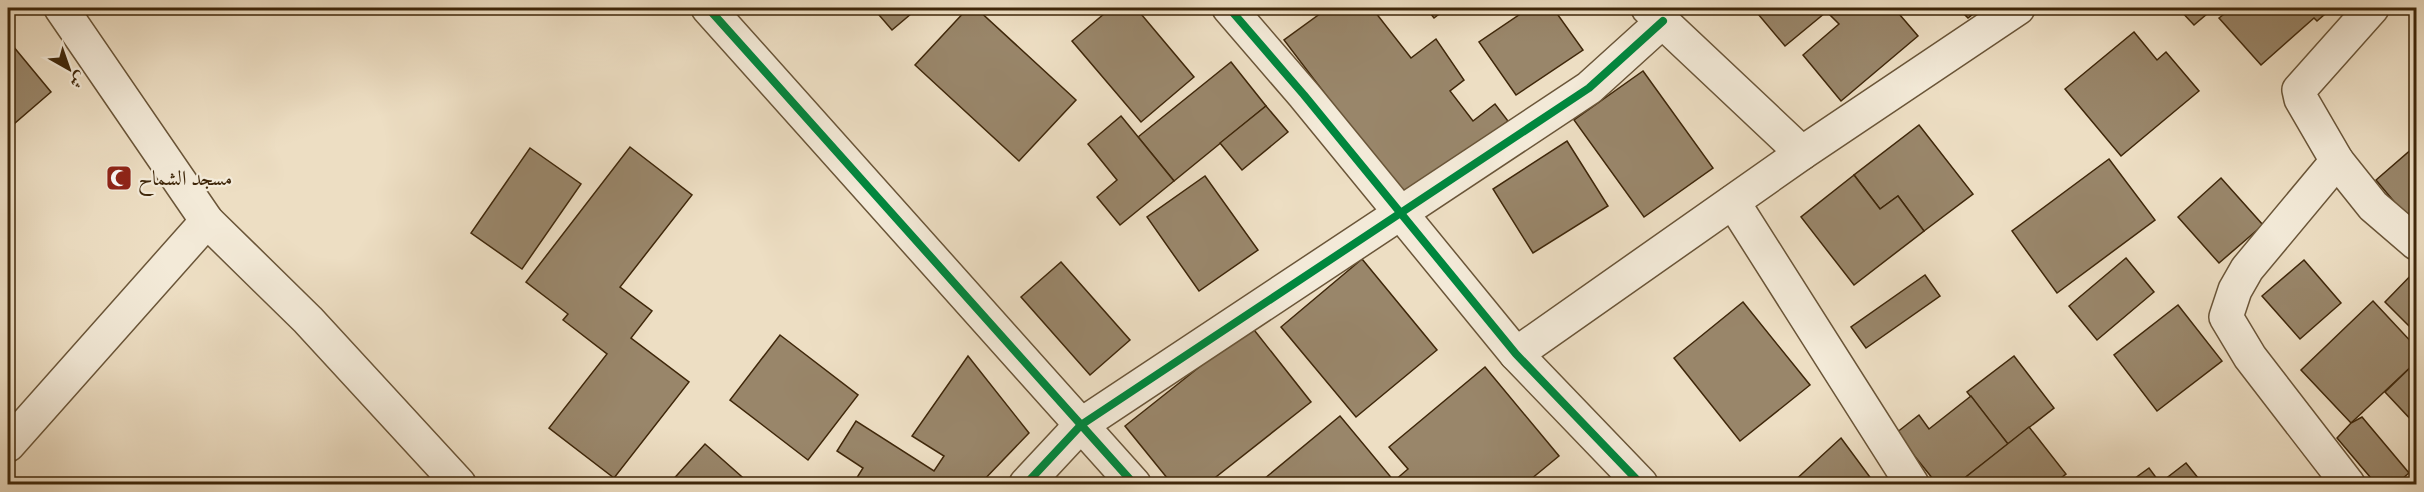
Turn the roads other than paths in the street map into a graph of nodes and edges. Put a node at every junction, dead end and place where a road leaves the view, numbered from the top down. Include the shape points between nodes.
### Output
1 (61, 8) edge
2 (708, 8) edge
3 (1229, 8) edge
4 (2018, 8) edge
5 (2373, 8) edge
6 (1655, 14) edge
7 (1802, 153) junction
8 (2337, 161) junction
9 (1733, 201) junction
10 (1401, 211) junction
11 (207, 221) junction
12 (2416, 243) edge
13 (1516, 354) junction
14 (1081, 425) junction
15 (8, 445) edge
16 (459, 484) edge
17 (1026, 484) edge
18 (1134, 484) edge
19 (1641, 484) edge
20 (1912, 484) edge
21 (2348, 484) edge

1 - 11 street
2 - 14 street
3 - 10 street
4 - 7 street
5 - 8 street via 2299,90
6 - 7 street
6 - 10 street via 1589,88
7 - 9 street
8 - 12 street via 2373,206
8 - 21 street via 2247,269 2226,317 2250,357
9 - 13 street
9 - 20 street
10 - 13 street
10 - 14 street
11 - 15 street
11 - 16 street via 308,321
13 - 19 street
14 - 17 street
14 - 18 street

